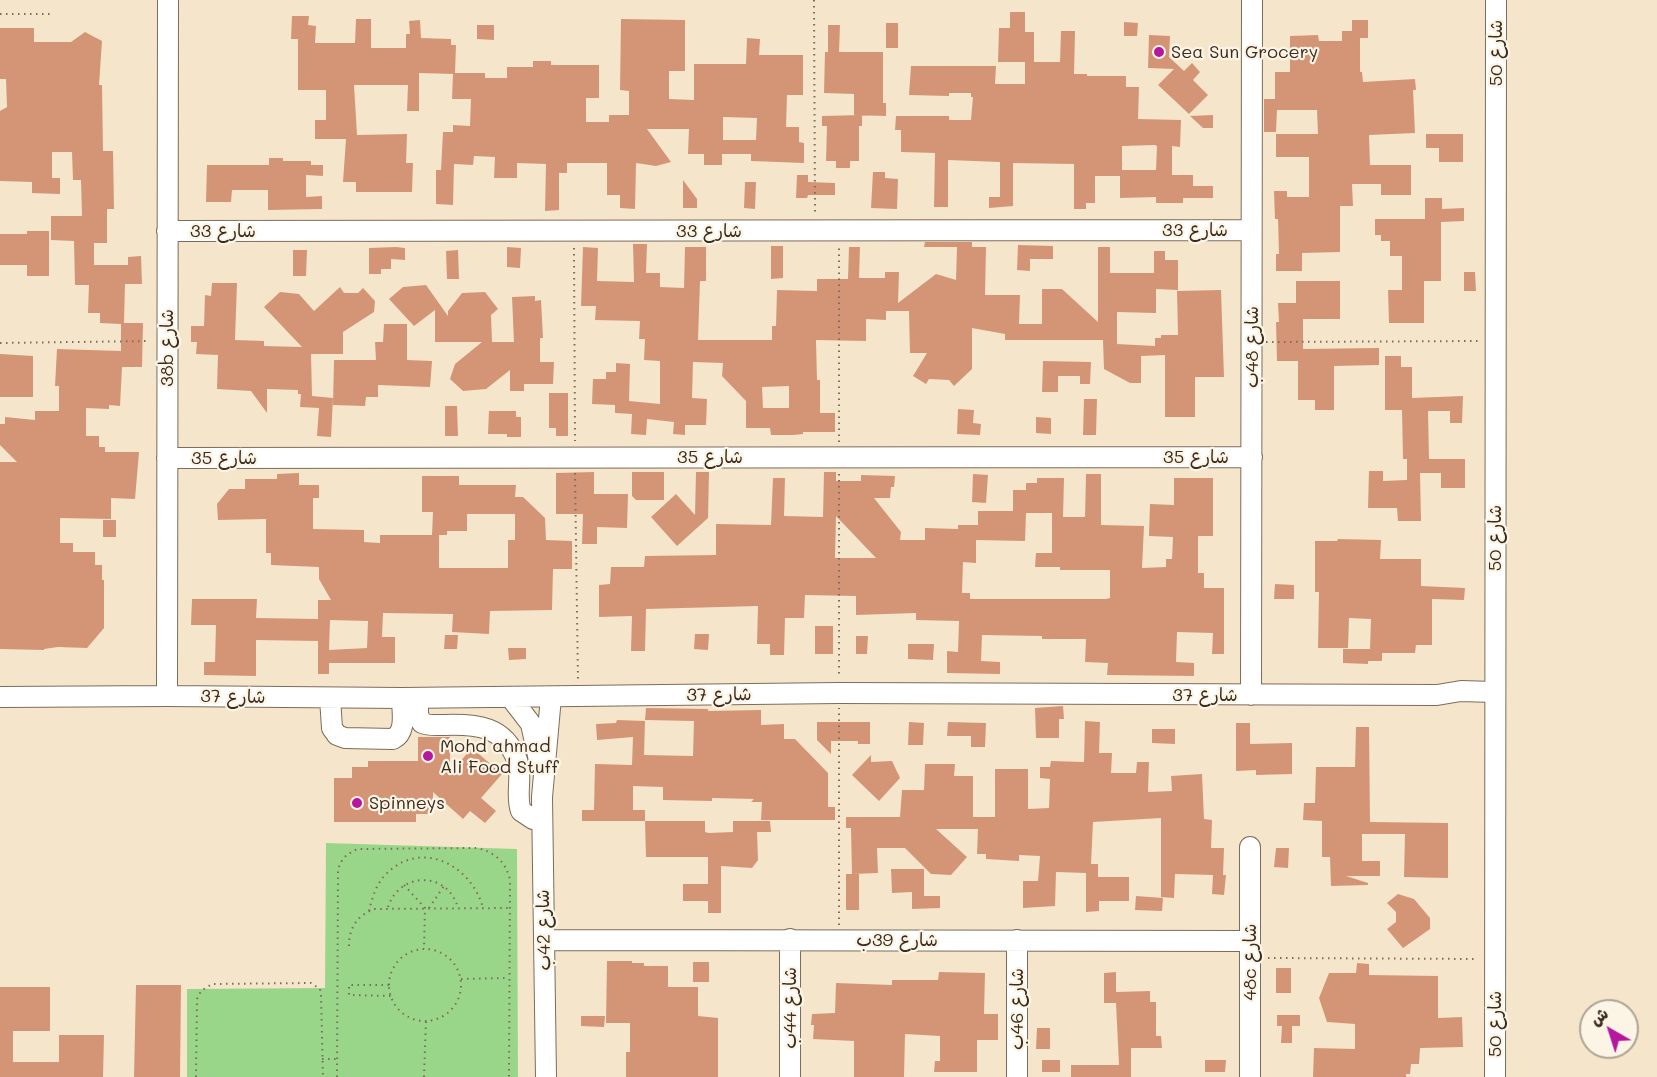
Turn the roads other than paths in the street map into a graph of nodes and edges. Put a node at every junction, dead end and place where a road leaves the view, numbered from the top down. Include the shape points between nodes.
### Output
1 (168, 0) edge
2 (1252, 0) edge
3 (1496, 0) edge
4 (1251, 230) junction
5 (167, 231) junction
6 (1252, 457) junction
7 (167, 458) junction
8 (1251, 695) junction
9 (167, 696) junction
10 (0, 697) edge
11 (551, 697) junction
12 (1494, 697) junction
13 (330, 698) junction
14 (410, 698) junction
15 (510, 698) junction
16 (543, 783) junction
17 (542, 819) junction
18 (1250, 847) dead end
19 (790, 939) junction
20 (545, 940) junction
21 (1017, 940) junction
22 (1250, 950) junction
23 (546, 1077) edge
24 (790, 1077) edge
25 (1017, 1077) edge
26 (1250, 1077) edge
27 (1495, 1077) edge

1 - 5 street, 38b شارع
2 - 4 street, شارع 48ب
3 - 12 street, شارع 50
4 - 5 street, شارع 33
4 - 6 street, شارع 48ب
5 - 7 street, 38b شارع
6 - 7 street, شارع 35
6 - 8 street, شارع 48ب
7 - 9 street, 38b شارع
8 - 11 street, شارع 37 via 839,693
8 - 12 street, شارع 37 via 1437,695 1461,701
9 - 10 street, شارع 37
9 - 13 street, شارع 37
11 - 15 street, شارع 37
11 - 16 street, شارع 42ب
12 - 27 street, شارع 50
13 - 14 street, شارع 37
13 - 14 street via 337,735 393,739 402,729
14 - 15 street, شارع 37
14 - 17 street via 422,723 479,725 502,738 519,768 521,811 533,819
15 - 16 street, شارع 42ب via 535,733
16 - 17 street, شارع 42ب
17 - 20 street, شارع 42ب
18 - 22 street, 48c شارع
19 - 20 street, شارع 39ب
19 - 21 street, شارع 39ب
19 - 24 street, شارع 44ب
20 - 23 street, شارع 42ب
21 - 22 street, شارع 39ب
21 - 25 street, شارع 46ب
22 - 26 street, 48c شارع

